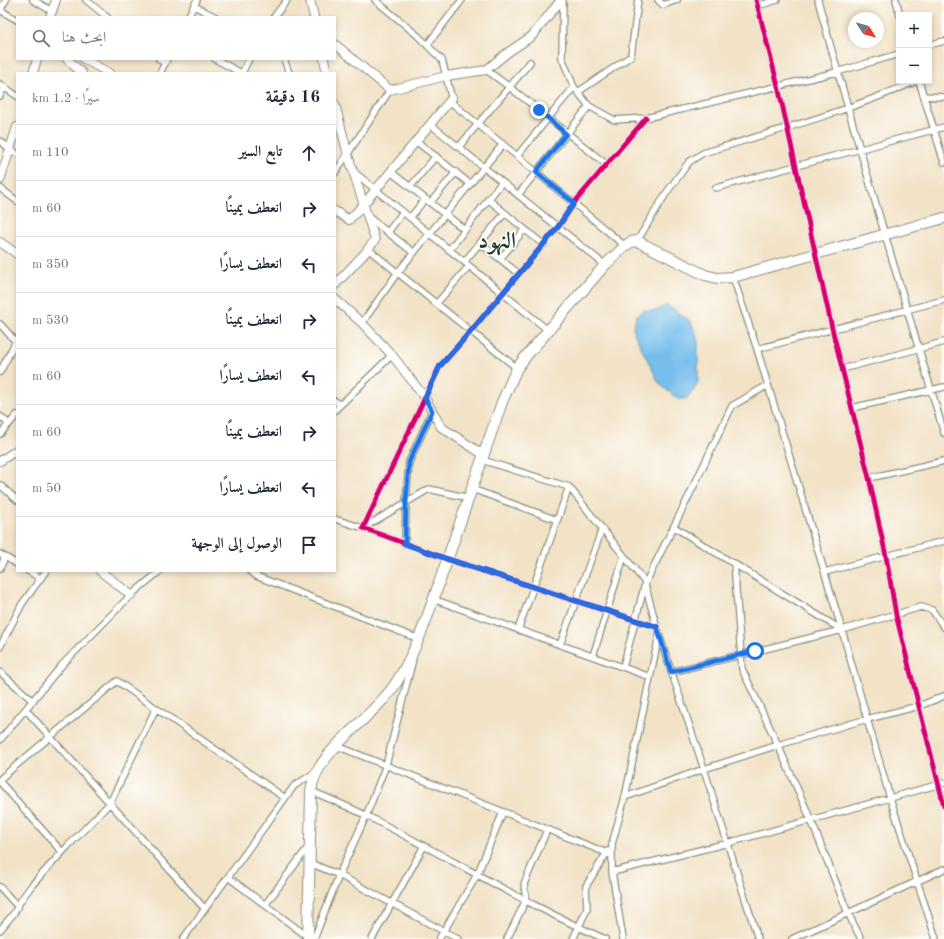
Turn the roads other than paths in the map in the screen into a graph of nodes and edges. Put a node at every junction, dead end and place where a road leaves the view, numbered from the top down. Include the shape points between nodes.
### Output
1 (6, 0) edge
2 (33, 0) edge
3 (56, 0) edge
4 (86, 0) edge
5 (287, 0) edge
6 (310, 0) edge
7 (375, 0) edge
8 (462, 0) edge
9 (562, 0) edge
10 (638, 0) edge
11 (658, 0) edge
12 (677, 0) edge
13 (777, 0) edge
14 (818, 0) edge
15 (896, 0) edge
16 (670, 1) edge
17 (195, 3) edge
18 (757, 3) edge
19 (1, 12) edge
20 (899, 12) edge
21 (51, 14) edge
22 (106, 16) edge
23 (188, 16) edge
24 (214, 16) edge
25 (275, 16) edge
26 (314, 16) edge
27 (16, 20) edge
28 (944, 41) edge
29 (932, 44) edge
30 (336, 45) edge
31 (427, 45) junction
32 (896, 55) edge
33 (37, 60) edge
34 (68, 60) edge
35 (86, 60) edge
36 (217, 60) edge
37 (248, 60) edge
38 (284, 60) edge
39 (324, 60) edge
40 (166, 61) edge
41 (530, 62) dead end
42 (486, 70) junction
43 (33, 72) edge
44 (81, 72) edge
45 (107, 72) edge
46 (160, 72) edge
47 (239, 72) edge
48 (242, 72) edge
49 (289, 72) edge
50 (327, 72) edge
51 (837, 72) junction
52 (446, 76) junction
53 (909, 84) edge
54 (921, 84) edge
55 (2, 85) edge
56 (778, 86) junction
57 (510, 87) junction
58 (390, 90) junction
59 (576, 90) junction
60 (16, 95) edge
61 (0, 96) edge
62 (924, 96) junction
63 (944, 97) edge
64 (452, 98) junction
65 (589, 106) junction
66 (336, 108) edge
67 (848, 109) junction
68 (548, 118) junction
69 (646, 118) junction
70 (430, 124) junction
71 (478, 124) junction
72 (944, 127) edge
73 (788, 128) junction
74 (934, 130) junction
75 (566, 134) junction
76 (16, 135) edge
77 (416, 140) junction
78 (0, 141) edge
79 (503, 144) junction
80 (459, 148) junction
81 (860, 149) junction
82 (14, 151) edge
83 (348, 155) junction
84 (436, 156) junction
85 (517, 156) junction
86 (944, 162) edge
87 (607, 164) junction
88 (796, 166) junction
89 (484, 168) junction
90 (353, 171) junction
91 (336, 172) edge
92 (391, 172) junction
93 (456, 172) junction
94 (536, 172) junction
95 (0, 180) edge
96 (502, 182) junction
97 (470, 184) junction
98 (410, 187) junction
99 (0, 188) edge
100 (716, 188) dead end
101 (376, 190) junction
102 (518, 195) junction
103 (425, 199) junction
104 (488, 199) junction
105 (16, 200) edge
106 (430, 203) junction
107 (574, 203) junction
108 (364, 205) junction
109 (336, 212) edge
110 (403, 212) junction
111 (505, 213) junction
112 (446, 215) junction
113 (367, 216) junction
114 (410, 218) junction
115 (944, 218) edge
116 (558, 227) junction
117 (525, 229) junction
118 (465, 230) junction
119 (388, 232) junction
120 (430, 234) junction
121 (884, 234) junction
122 (637, 241) junction
123 (0, 242) edge
124 (480, 243) junction
125 (544, 245) junction
126 (625, 246) junction
127 (368, 249) junction
128 (449, 250) junction
129 (16, 252) edge
130 (414, 252) junction
131 (816, 253) junction
132 (500, 259) junction
133 (467, 264) junction
134 (605, 265) junction
135 (398, 272) junction
136 (519, 274) junction
137 (733, 277) junction
138 (336, 284) edge
139 (503, 293) junction
140 (336, 300) edge
141 (944, 300) edge
142 (437, 303) junction
143 (907, 310) junction
144 (362, 323) junction
145 (0, 324) edge
146 (832, 328) junction
147 (471, 331) junction
148 (549, 331) junction
149 (16, 341) edge
150 (944, 342) edge
151 (16, 344) edge
152 (757, 349) junction
153 (919, 349) junction
154 (392, 355) junction
155 (517, 368) junction
156 (842, 369) junction
157 (0, 372) edge
158 (768, 385) junction
159 (944, 387) edge
160 (931, 390) junction
161 (425, 398) junction
162 (337, 403) edge
163 (852, 408) junction
164 (432, 411) junction
165 (0, 416) edge
166 (16, 416) edge
167 (9, 424) junction
168 (944, 433) edge
169 (0, 434) edge
170 (16, 451) edge
171 (483, 457) junction
172 (0, 461) edge
173 (944, 461) edge
174 (869, 478) junction
175 (0, 485) edge
176 (569, 488) junction
177 (470, 494) junction
178 (16, 499) edge
179 (406, 502) junction
180 (336, 519) edge
181 (557, 520) junction
182 (674, 527) junction
183 (362, 528) junction
184 (602, 528) junction
185 (944, 541) edge
186 (405, 544) junction
187 (3, 556) edge
188 (624, 556) junction
189 (886, 556) junction
190 (447, 559) junction
191 (16, 563) edge
192 (734, 563) junction
193 (0, 568) edge
194 (30, 572) edge
195 (45, 572) edge
196 (101, 572) edge
197 (159, 572) edge
198 (251, 572) edge
199 (825, 572) junction
200 (40, 578) junction
201 (645, 584) junction
202 (534, 587) junction
203 (131, 596) junction
204 (433, 599) junction
205 (576, 601) junction
206 (607, 611) junction
207 (896, 615) junction
208 (635, 620) junction
209 (943, 624) edge
210 (657, 627) junction
211 (518, 630) junction
212 (842, 630) junction
213 (659, 635) junction
214 (418, 641) junction
215 (560, 645) junction
216 (0, 648) edge
217 (741, 655) junction
218 (592, 656) junction
219 (623, 667) junction
220 (0, 672) edge
221 (671, 672) junction
222 (650, 677) junction
223 (944, 696) edge
224 (33, 701) junction
225 (919, 706) junction
226 (156, 708) junction
227 (26, 710) junction
228 (867, 719) junction
229 (51, 738) junction
230 (0, 740) edge
231 (778, 745) junction
232 (337, 746) junction
233 (386, 765) junction
234 (704, 769) junction
235 (316, 772) junction
236 (0, 779) edge
237 (0, 782) edge
238 (941, 784) edge
239 (311, 791) junction
240 (624, 797) junction
241 (286, 798) junction
242 (890, 798) junction
243 (110, 803) junction
244 (944, 806) edge
245 (503, 812) junction
246 (366, 816) junction
247 (811, 820) junction
248 (547, 830) junction
249 (728, 843) junction
250 (310, 844) junction
251 (424, 846) junction
252 (62, 852) junction
253 (609, 854) junction
254 (310, 863) junction
255 (944, 869) edge
256 (612, 872) junction
257 (477, 874) junction
258 (339, 875) junction
259 (228, 877) junction
260 (916, 882) junction
261 (0, 887) edge
262 (526, 900) junction
263 (392, 903) junction
264 (265, 905) junction
265 (18, 907) junction
266 (205, 909) junction
267 (848, 913) junction
268 (579, 927) junction
269 (0, 930) edge
270 (444, 932) junction
271 (310, 938) edge
272 (183, 939) edge
273 (372, 939) edge
274 (439, 939) edge
275 (458, 939) edge
276 (506, 939) edge
277 (573, 939) edge
278 (605, 939) edge
279 (623, 939) edge
280 (758, 939) edge
281 (792, 939) edge
282 (861, 939) edge
283 (936, 939) edge

1 - 19 street
2 - 21 street
3 - 21 street
4 - 22 street
5 - 25 street
6 - 26 street
7 - 31 street
8 - 31 street
9 - 42 street via 532,36
9 - 59 street via 562,58
10 - 59 street via 630,56
11 - 16 street via 663,5
12 - 16 street
13 - 18 street
14 - 51 street
15 - 20 street
17 - 23 street
17 - 24 street
18 - 56 street
19 - 27 street
28 - 29 street
30 - 58 street
31 - 52 street via 442,60
32 - 51 street
33 - 43 street
34 - 44 street
35 - 45 street
36 - 47 street
37 - 48 street
38 - 49 street
39 - 50 street
40 - 46 street
41 - 57 street
42 - 52 street
42 - 57 street
51 - 56 street
51 - 67 street
52 - 58 street
52 - 64 street
53 - 67 street
54 - 62 street
55 - 60 street
55 - 61 street
56 - 69 street
56 - 73 street
57 - 68 street
57 - 71 street
58 - 83 street
59 - 65 street
59 - 68 street
62 - 63 street
62 - 74 street
64 - 70 street
64 - 71 street via 453,104
65 - 69 street via 614,120
65 - 75 street
66 - 83 street
67 - 73 street
67 - 81 street
68 - 75 street
68 - 85 street
69 - 87 street
70 - 77 street
70 - 80 street
71 - 79 street
71 - 80 street
72 - 74 street
73 - 88 street
73 - 122 street via 703,153 689,162
74 - 81 street
74 - 86 street
75 - 87 street
75 - 94 street
76 - 82 street
77 - 84 street
77 - 92 street
78 - 82 street
79 - 85 street
79 - 89 street
80 - 89 street
81 - 88 street
81 - 121 street
82 - 95 street
83 - 90 street
83 - 91 street
84 - 93 street
84 - 98 street
85 - 94 street
87 - 107 street
88 - 100 street
88 - 131 street
89 - 96 street
89 - 97 street
90 - 101 street
90 - 108 street
92 - 98 street
92 - 101 street
93 - 97 street
93 - 106 street
94 - 102 street
94 - 107 street
96 - 102 street
96 - 104 street
97 - 112 street
98 - 103 street
99 - 105 street
101 - 108 street
101 - 110 street
102 - 116 street
103 - 106 street
103 - 114 street
104 - 111 street
104 - 118 street
106 - 112 street
107 - 116 street
107 - 126 street
108 - 109 street via 349,220
108 - 113 street
110 - 114 street
110 - 119 street
111 - 117 street
111 - 124 street
112 - 118 street
112 - 120 street
113 - 119 street
113 - 127 street via 375,240
114 - 120 street
115 - 121 highway
116 - 125 street
116 - 134 street
117 - 125 street
117 - 132 street
118 - 128 street
119 - 130 street
120 - 128 street
120 - 130 street
121 - 131 highway
121 - 143 street
122 - 126 highway
122 - 137 highway via 705,275 717,278
123 - 129 street
124 - 132 street
124 - 133 street
125 - 136 street
126 - 134 highway
127 - 135 street
127 - 138 street
128 - 133 street
130 - 135 street
131 - 137 highway
131 - 146 street
132 - 136 street
133 - 139 street
133 - 142 street
134 - 148 highway
135 - 142 street
135 - 144 street
136 - 139 street
137 - 152 street
139 - 147 street
139 - 148 street
140 - 144 street
141 - 143 street
142 - 147 street
143 - 146 street
143 - 153 street
144 - 154 street
145 - 149 street
146 - 152 street
146 - 156 street
147 - 155 street
147 - 161 street via 440,366
148 - 155 highway
150 - 153 street
151 - 157 street
152 - 158 street
153 - 156 street
153 - 160 street
154 - 161 street
154 - 162 street
155 - 171 highway
156 - 163 street
158 - 182 street via 732,406
158 - 199 street
159 - 160 street
160 - 163 street
160 - 168 street
161 - 164 street
161 - 183 street
163 - 174 street
164 - 171 street via 441,427
164 - 179 street via 409,462
165 - 167 street
166 - 167 street
167 - 169 street
170 - 172 street
171 - 176 street
171 - 177 highway
173 - 174 street
174 - 189 street
175 - 178 street
176 - 181 street
176 - 184 street
177 - 179 street via 429,489
177 - 181 street
177 - 190 highway
179 - 183 street
179 - 186 street
180 - 183 street
181 - 202 street
182 - 192 street
182 - 201 street
183 - 186 street
184 - 188 street
184 - 205 street
185 - 189 street
186 - 190 street
187 - 191 street
187 - 193 street
188 - 201 street
188 - 206 street
189 - 199 street
189 - 207 street
190 - 202 street
190 - 204 highway
192 - 212 street
192 - 217 street
194 - 200 street
195 - 200 street
196 - 203 street
197 - 203 street
198 - 214 street
199 - 212 street
200 - 216 street via 22,604
201 - 208 street
201 - 210 street
202 - 205 street
202 - 211 street
203 - 224 street via 62,665
204 - 211 street
204 - 214 highway
205 - 206 street
205 - 215 street
206 - 208 street
206 - 218 street
207 - 209 street via 921,607 932,610
207 - 212 street
207 - 225 street
208 - 210 street
208 - 219 street
210 - 213 street
211 - 215 street
212 - 217 street
212 - 228 street
213 - 221 street
213 - 222 street
214 - 232 highway via 396,684
214 - 233 street
215 - 218 street
217 - 221 street
217 - 231 street via 742,669
218 - 219 street
219 - 222 street
220 - 224 street
221 - 234 street
222 - 240 street
223 - 225 street
224 - 227 street
225 - 228 street
225 - 238 street
226 - 229 street via 117,681
226 - 241 street
226 - 243 street
227 - 229 street
227 - 230 street
228 - 231 street
228 - 242 street
229 - 236 street
229 - 243 street
231 - 234 street
231 - 247 street
232 - 233 street
232 - 235 highway
233 - 245 street
233 - 246 street
234 - 240 street
234 - 249 street
235 - 239 highway
235 - 241 street via 294,786
237 - 252 street
238 - 242 street
238 - 244 street
239 - 246 street
239 - 250 highway
240 - 253 street
241 - 259 street
242 - 247 street
242 - 260 street
243 - 252 street
243 - 266 street
245 - 248 street
245 - 257 street
246 - 251 street
246 - 258 street
247 - 249 street
247 - 267 street
248 - 253 street
248 - 262 street via 524,884
249 - 256 street
249 - 280 street
250 - 254 highway
250 - 264 street
251 - 257 street
251 - 263 street
252 - 265 street via 32,885
253 - 256 street
253 - 268 street via 586,886 587,910
254 - 258 street
254 - 271 highway
255 - 260 street
256 - 279 street
257 - 262 street
257 - 270 street
258 - 263 street
258 - 271 street
259 - 264 street
259 - 266 street
260 - 267 street
260 - 283 street
261 - 265 street
262 - 268 street
262 - 276 street
263 - 270 street
263 - 273 street
264 - 271 street
265 - 269 street
266 - 272 street
267 - 281 street
267 - 282 street
268 - 277 street
268 - 278 street
270 - 274 street
270 - 275 street

